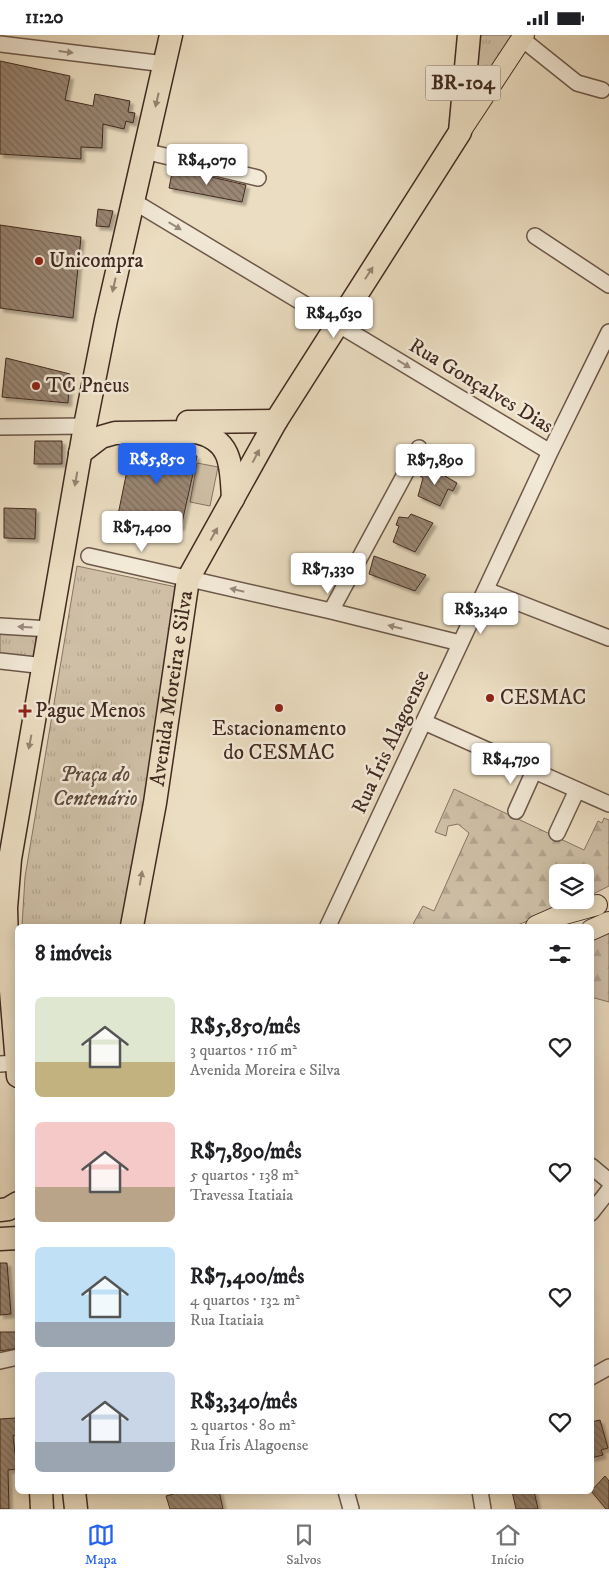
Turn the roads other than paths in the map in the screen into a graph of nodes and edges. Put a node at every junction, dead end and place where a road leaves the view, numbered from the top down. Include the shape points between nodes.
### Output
1 (171, 35) edge
2 (468, 35) edge
3 (523, 37) edge
4 (0, 44) edge
5 (165, 64) junction
6 (602, 90) dead end
7 (460, 132) junction
8 (144, 151) junction
9 (258, 178) dead end
10 (133, 201) junction
11 (535, 237) dead end
12 (609, 285) edge
13 (337, 323) junction
14 (609, 332) edge
15 (87, 416) junction
16 (276, 421) junction
17 (234, 423) junction
18 (0, 427) edge
19 (420, 448) dead end
20 (550, 452) junction
21 (80, 453) junction
22 (227, 453) junction
23 (233, 499) junction
24 (89, 557) dead end
25 (188, 579) junction
26 (486, 590) junction
27 (331, 611) junction
28 (0, 626) edge
29 (50, 629) junction
30 (609, 638) edge
31 (460, 643) junction
32 (0, 661) edge
33 (45, 665) junction
34 (424, 722) junction
35 (534, 771) junction
36 (578, 790) junction
37 (609, 804) edge
38 (516, 811) dead end
39 (557, 833) dead end
40 (603, 902) edge
41 (3, 911) edge
42 (609, 922) edge
43 (132, 924) edge
44 (329, 924) edge
45 (541, 924) edge
46 (561, 924) edge
47 (594, 929) edge
48 (6, 1027) edge
49 (11, 1067) edge
50 (594, 1168) edge
51 (609, 1181) edge
52 (609, 1190) edge
53 (15, 1205) edge
54 (594, 1209) edge
55 (4, 1227) edge
56 (15, 1358) edge
57 (0, 1361) edge
58 (609, 1367) edge
59 (594, 1375) edge
60 (41, 1494) edge
61 (74, 1494) edge
62 (347, 1494) edge
63 (480, 1494) edge
64 (42, 1509) edge
65 (76, 1509) edge
66 (351, 1509) edge
67 (483, 1509) edge

1 - 5 highway
2 - 7 highway, BR-104
3 - 6 street via 577,83
3 - 7 main road, Avenida Moreira e Silva
4 -> 5 street
5 -> 8 highway
13 -> 7 highway, Avenida Moreira e Silva / BR-104
8 - 9 street
8 - 10 highway
10 -> 13 street, Rua Gonçalves Dias
10 -> 15 highway
11 - 12 street
13 - 16 highway, Avenida Moreira e Silva / BR-104
13 -> 20 street, Rua Gonçalves Dias
14 - 20 street, Rua Íris Alagoense
15 - 17 highway via 118,424
15 - 18 street
15 - 21 highway
16 - 17 highway
23 -> 16 highway, Avenida Moreira e Silva / BR-104
17 - 22 highway via 227,435
19 - 27 street
20 - 26 street, Rua Íris Alagoense
21 - 22 highway via 101,437 115,433 196,432 219,441
21 -> 29 highway
22 - 23 highway
25 -> 23 highway, Avenida Moreira e Silva / BR-104
24 - 25 street
27 -> 25 street
43 -> 25 highway, Avenida Moreira e Silva / BR-104 via 155,803
26 - 30 street
26 - 31 street, Rua Íris Alagoense
31 -> 27 street
29 -> 28 street
29 - 33 highway
31 - 34 street, Rua Íris Alagoense
32 - 33 street
33 -> 41 highway via 22,781
34 - 35 street
34 - 44 street, Rua Íris Alagoense
35 - 36 street
35 - 38 street
36 - 37 street
36 - 39 street
40 - 45 main road
40 - 46 main road
41 - 48 highway
42 - 47 main road
48 - 49 highway
50 - 51 street
52 - 54 street
53 - 55 highway via 8,1209
56 - 57 street
58 - 59 street
60 - 64 highway
61 - 65 highway
62 - 66 street
63 - 67 street

